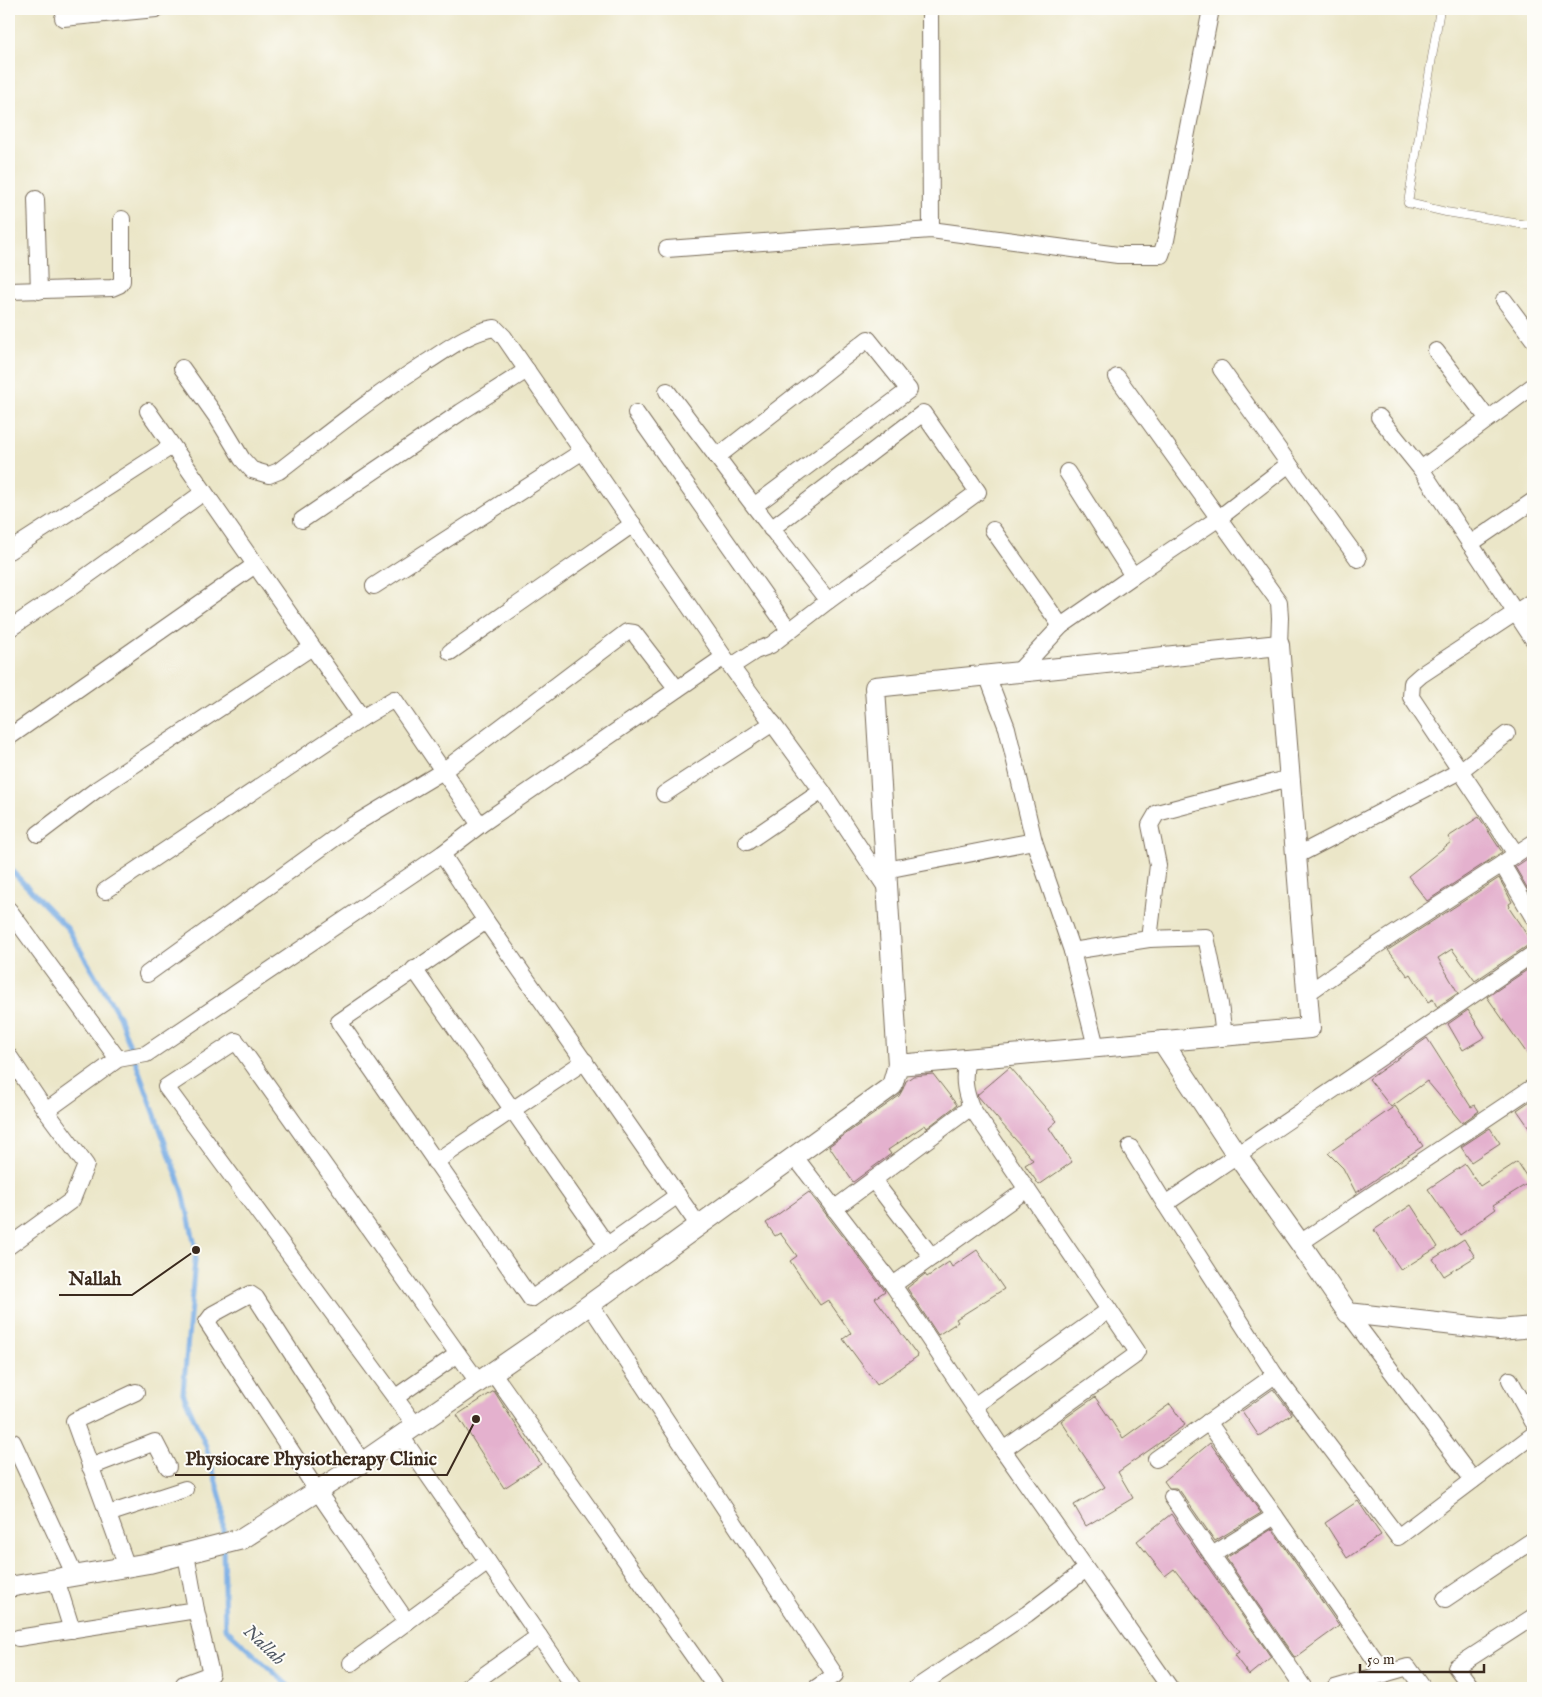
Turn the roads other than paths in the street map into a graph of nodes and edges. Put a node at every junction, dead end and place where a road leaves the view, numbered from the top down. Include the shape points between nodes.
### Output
1 (156, 9) edge
2 (930, 9) edge
3 (1211, 9) edge
4 (1440, 9) edge
5 (63, 18) dead end
6 (36, 199) dead end
7 (122, 219) dead end
8 (1533, 226) edge
9 (931, 230) junction
10 (667, 249) dead end
11 (9, 291) edge
12 (39, 291) junction
13 (1504, 300) dead end
14 (1533, 340) edge
15 (1436, 351) dead end
16 (182, 368) dead end
17 (1221, 369) dead end
18 (527, 370) junction
19 (1118, 377) dead end
20 (1533, 386) edge
21 (909, 390) junction
22 (667, 391) dead end
23 (148, 412) dead end
24 (636, 413) dead end
25 (923, 413) junction
26 (1379, 417) dead end
27 (1488, 419) junction
28 (172, 446) junction
29 (583, 451) junction
30 (717, 457) junction
31 (1289, 464) junction
32 (1421, 469) junction
33 (1067, 472) dead end
34 (204, 492) junction
35 (1533, 501) edge
36 (754, 506) junction
37 (1218, 518) junction
38 (302, 520) dead end
39 (633, 524) junction
40 (771, 528) junction
41 (993, 530) dead end
42 (1470, 544) junction
43 (9, 552) edge
44 (1358, 559) dead end
45 (256, 565) junction
46 (1133, 576) junction
47 (374, 586) dead end
48 (1533, 600) edge
49 (828, 601) junction
50 (1515, 611) junction
51 (1061, 626) junction
52 (9, 628) edge
53 (790, 630) junction
54 (1533, 639) edge
55 (1279, 645) junction
56 (312, 647) junction
57 (450, 652) dead end
58 (732, 666) junction
59 (1018, 672) junction
60 (987, 675) junction
61 (676, 689) junction
62 (362, 718) junction
63 (772, 723) junction
64 (1507, 734) dead end
65 (9, 737) edge
66 (443, 771) junction
67 (1460, 771) junction
68 (1290, 778) junction
69 (822, 791) junction
70 (664, 794) dead end
71 (480, 825) junction
72 (38, 834) dead end
73 (1034, 841) junction
74 (747, 842) dead end
75 (1533, 843) edge
76 (442, 854) junction
77 (1516, 854) junction
78 (1296, 856) junction
79 (1502, 864) junction
80 (886, 879) junction
81 (105, 891) dead end
82 (9, 910) edge
83 (1533, 917) edge
84 (486, 922) junction
85 (1150, 940) junction
86 (1072, 952) junction
87 (1533, 954) edge
88 (414, 969) junction
89 (147, 974) dead end
90 (1308, 993) junction
91 (1224, 1036) junction
92 (1162, 1041) junction
93 (1096, 1047) junction
94 (9, 1056) edge
95 (967, 1058) junction
96 (118, 1059) junction
97 (584, 1061) junction
98 (898, 1065) junction
99 (1533, 1087) edge
100 (971, 1107) junction
101 (512, 1110) junction
102 (46, 1111) junction
103 (1130, 1147) dead end
104 (1237, 1155) junction
105 (794, 1157) junction
106 (435, 1162) junction
107 (873, 1180) junction
108 (1027, 1189) junction
109 (678, 1195) junction
110 (1165, 1204) junction
111 (834, 1209) junction
112 (699, 1226) junction
113 (1300, 1242) junction
114 (607, 1245) junction
115 (9, 1246) edge
116 (932, 1257) junction
117 (893, 1285) junction
118 (590, 1305) junction
119 (1109, 1310) junction
120 (1348, 1313) junction
121 (1533, 1327) edge
122 (458, 1354) junction
123 (1275, 1375) junction
124 (486, 1378) junction
125 (1510, 1380) dead end
126 (136, 1392) dead end
127 (396, 1397) junction
128 (974, 1406) junction
129 (1208, 1422) junction
130 (1533, 1422) edge
131 (409, 1431) junction
132 (1533, 1435) edge
133 (13, 1442) dead end
134 (1002, 1450) junction
135 (1156, 1459) dead end
136 (362, 1462) junction
137 (90, 1467) junction
138 (168, 1467) dead end
139 (1472, 1480) junction
140 (184, 1489) dead end
141 (318, 1492) junction
142 (1172, 1497) dead end
143 (108, 1514) junction
144 (1275, 1516) junction
145 (1533, 1540) edge
146 (186, 1554) junction
147 (1212, 1555) junction
148 (488, 1562) junction
149 (127, 1567) junction
150 (1086, 1569) junction
151 (66, 1577) junction
152 (9, 1587) edge
153 (1445, 1599) dead end
154 (196, 1610) junction
155 (1533, 1617) edge
156 (407, 1622) junction
157 (72, 1630) junction
158 (540, 1636) junction
159 (18, 1638) dead end
160 (351, 1664) dead end
161 (1385, 1674) junction
162 (184, 1688) edge
163 (466, 1688) edge
164 (575, 1688) edge
165 (716, 1688) edge
166 (816, 1688) edge
167 (916, 1688) edge
168 (1170, 1688) edge
169 (1304, 1688) edge
170 (1335, 1688) edge
171 (1423, 1688) edge
172 (1472, 1688) edge

1 - 5 street
2 - 9 street
3 - 9 street via 1161,255 1118,255
4 - 8 lane via 1408,203
6 - 12 street
7 - 12 street via 122,281 119,285
9 - 10 street
11 - 12 street
13 - 14 street
15 - 27 street
16 - 18 street via 242,459 252,470 269,474 279,472 398,380 480,330 495,328
17 - 31 street
18 - 29 street
18 - 38 street
19 - 37 street
20 - 27 street
21 - 25 street
21 - 30 street via 868,339
21 - 36 street
22 - 30 street
23 - 28 street
24 - 53 street
25 - 40 street
25 - 49 street via 978,492
26 - 32 street
27 - 32 street
28 - 34 street
28 - 43 street
29 - 39 street
29 - 47 street
30 - 36 street
31 - 37 street
31 - 44 street
32 - 42 street
33 - 46 street
34 - 45 street
34 - 52 street
35 - 42 street
36 - 40 street
37 - 46 street
37 - 55 street via 1279,602
39 - 57 street
39 - 58 street
40 - 49 street
41 - 51 street
42 - 50 street
45 - 56 street
45 - 65 street
46 - 51 street
48 - 50 street
49 - 53 street
50 - 54 street
50 - 67 street via 1412,683 1411,697
51 - 59 street
53 - 58 street via 771,645
55 - 59 street
55 - 68 street
56 - 62 street
56 - 72 street via 96,790
58 - 61 street
58 - 63 street
59 - 60 street
60 - 73 street via 1008,728
60 - 80 street via 875,687
61 - 66 street via 634,632 627,632
61 - 71 street
62 - 66 street via 394,699
62 - 81 street
63 - 69 street
63 - 70 street
64 - 67 street
66 - 71 street
66 - 89 street via 353,825
67 - 77 street
67 - 78 street
68 - 78 street
68 - 85 street via 1158,813 1150,825 1158,865
69 - 74 street
69 - 80 street
71 - 76 street
73 - 80 street
73 - 86 street
75 - 77 street
76 - 84 street
76 - 96 street via 146,1054
77 - 79 street
78 - 90 street
79 - 83 street
79 - 90 street
80 - 98 street
82 - 96 street
84 - 88 street
84 - 97 street
85 - 86 street
85 - 91 street via 1206,937
86 - 93 street
87 - 104 street
88 - 101 street
88 - 106 street via 338,1022
90 - 91 street via 1310,1028
91 - 92 street
92 - 93 street
92 - 104 street
93 - 95 street
94 - 102 street
95 - 98 street
95 - 100 street via 964,1086
96 - 102 street
97 - 101 street
97 - 109 street
98 - 105 street via 892,1086
99 - 113 street
100 - 107 street
100 - 108 street
101 - 106 street
101 - 114 street
102 - 115 street via 86,1165 72,1200
103 - 110 street
104 - 110 street
104 - 113 street
105 - 111 street
105 - 112 street
106 - 114 street via 531,1299
107 - 111 street
107 - 116 street
108 - 116 street
108 - 119 street
109 - 112 street
109 - 114 street
110 - 123 street
111 - 117 street
112 - 118 street
113 - 120 street
116 - 117 street
117 - 128 street
118 - 124 street
118 - 166 street via 835,1675
119 - 128 street
119 - 134 street via 1137,1351 1133,1357
120 - 121 street via 1499,1330
120 - 139 street
122 - 124 street
122 - 127 street
122 - 127 street via 236,1041 166,1087
123 - 129 street
123 - 139 street via 1398,1537
124 - 131 street
124 - 165 street
125 - 130 street
126 - 137 street via 74,1421
127 - 131 street
128 - 134 street
129 - 135 street
129 - 144 street
131 - 136 street
131 - 148 street
132 - 139 street
133 - 151 street
134 - 150 street
136 - 141 street
136 - 141 street via 256,1298 250,1294 213,1314 207,1322
137 - 138 street via 155,1442
137 - 143 street
140 - 143 street
141 - 146 street via 242,1539
141 - 156 street
142 - 147 street
143 - 149 street
144 - 147 street
144 - 161 street
145 - 153 street
146 - 149 street
146 - 154 street
147 - 169 street
148 - 156 street
148 - 158 street
149 - 151 street
150 - 167 street via 1027,1614
150 - 168 street
151 - 152 street
151 - 157 street
154 - 157 street
154 - 162 street via 211,1674 184,1684
155 - 172 street via 1456,1667
156 - 160 street
157 - 159 street
158 - 163 street
158 - 164 street
161 - 170 street
161 - 171 street via 1408,1667

